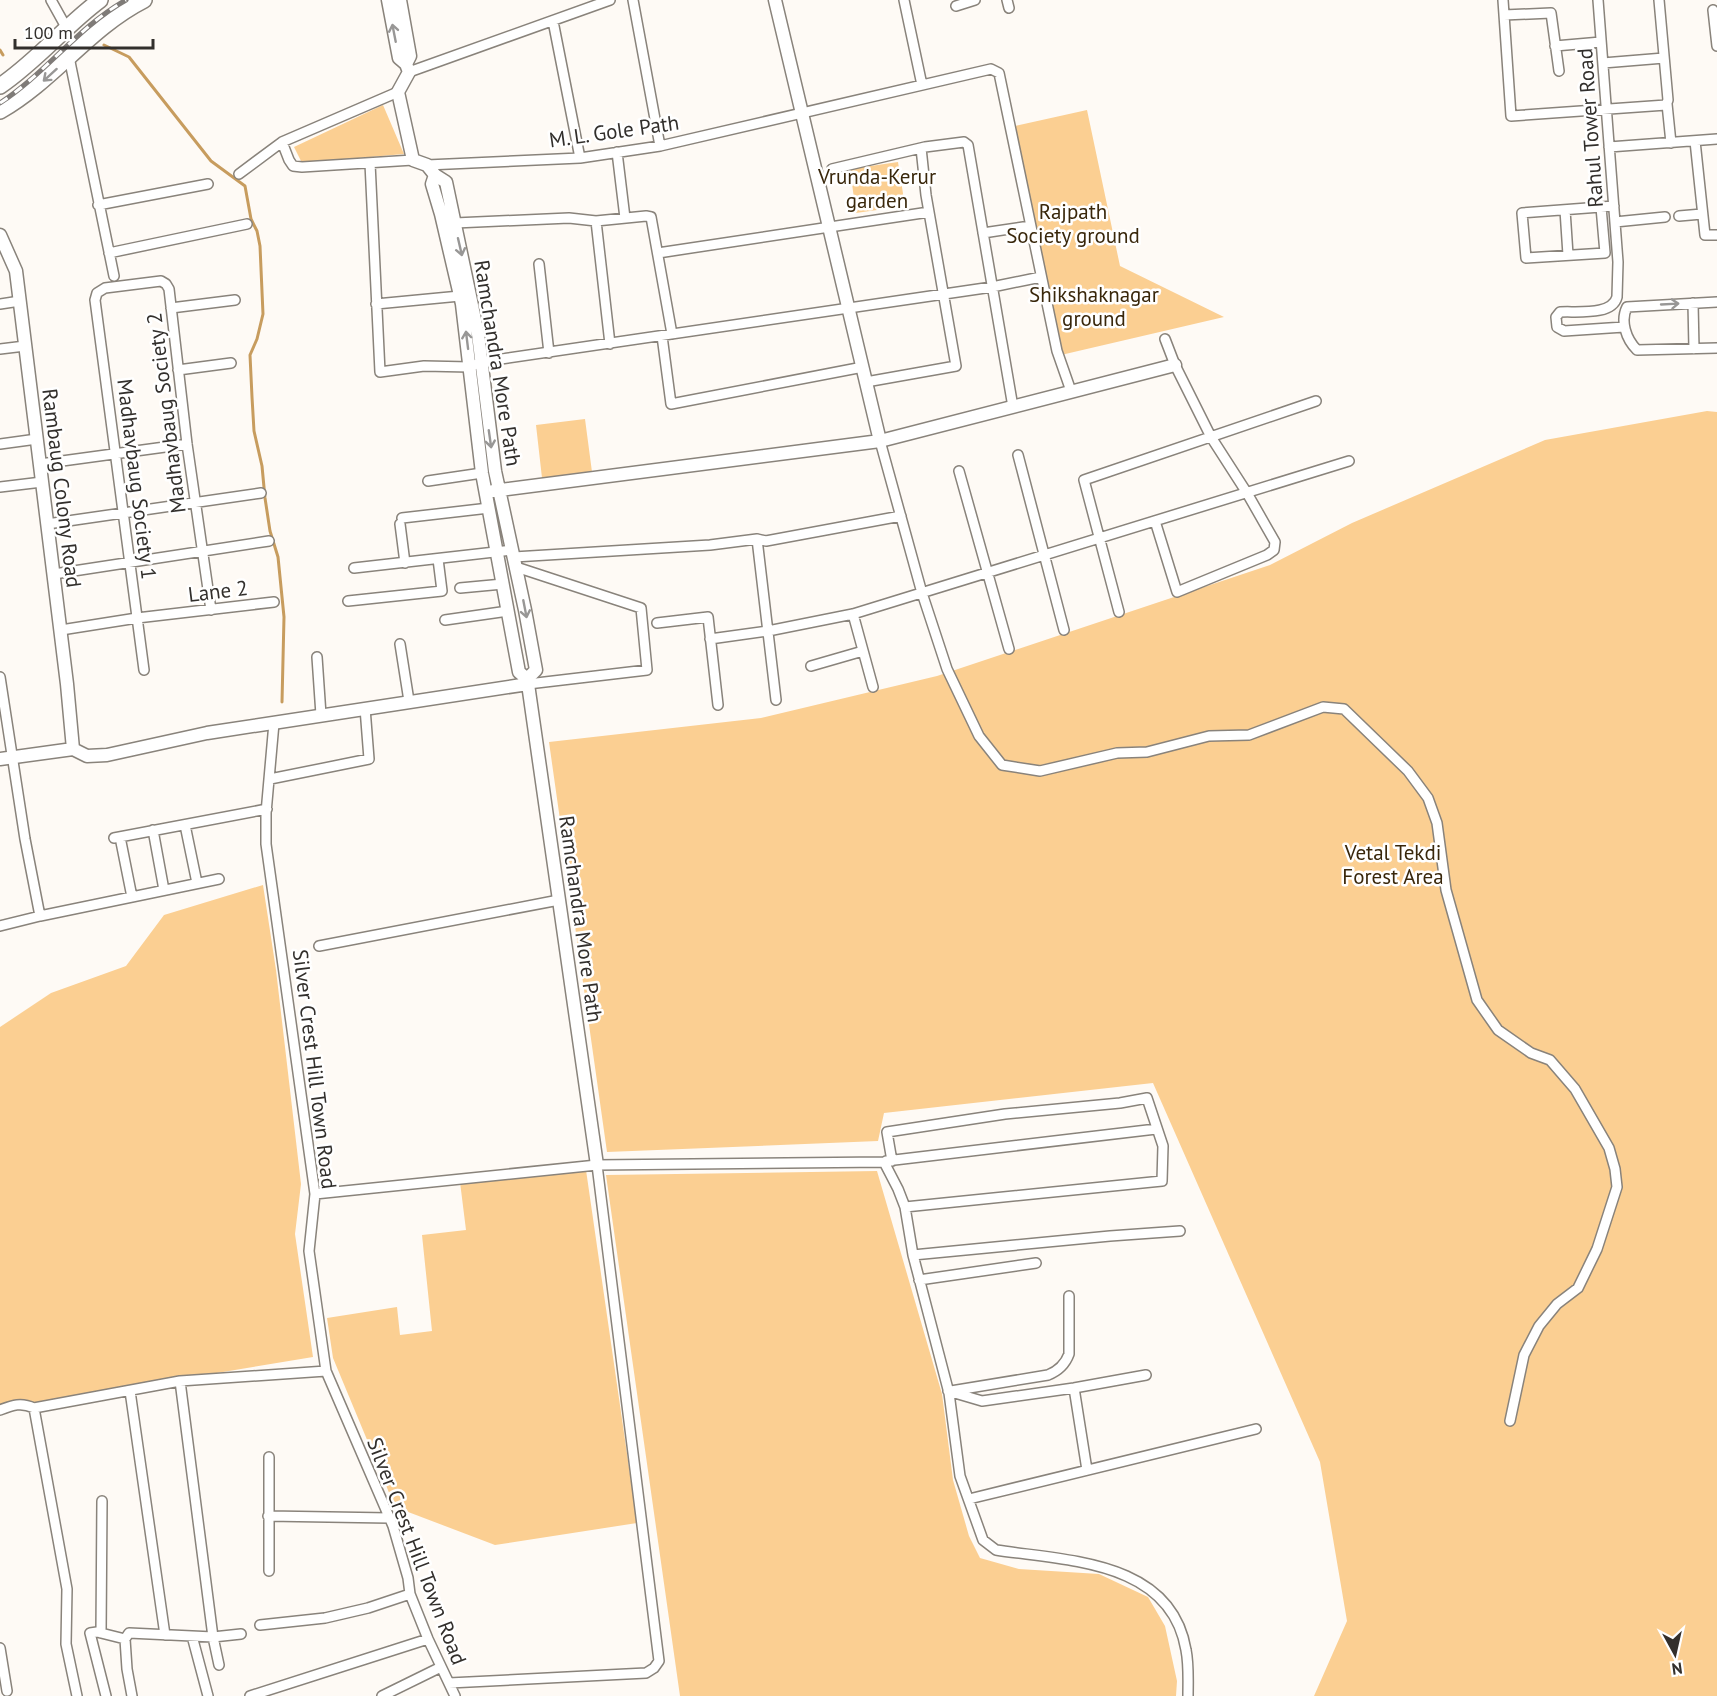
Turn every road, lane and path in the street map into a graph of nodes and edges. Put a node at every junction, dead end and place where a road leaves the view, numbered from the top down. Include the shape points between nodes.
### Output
1 (51, 0) edge
2 (100, 0) edge
3 (144, 0) edge
4 (388, 0) edge
5 (400, 0) edge
6 (610, 0) edge
7 (633, 0) edge
8 (775, 0) edge
9 (904, 0) edge
10 (975, 0) edge
11 (1503, 0) edge
12 (1598, 0) edge
13 (1659, 0) edge
14 (584, 5) edge
15 (956, 6) dead end
16 (1713, 10) dead end
17 (1504, 15) junction
18 (553, 21) junction
19 (66, 27) junction
20 (1601, 42) junction
21 (1555, 46) junction
22 (1717, 46) edge
23 (69, 57) junction
24 (1664, 58) junction
25 (1603, 63) junction
26 (408, 68) junction
27 (1559, 71) dead end
28 (922, 85) junction
29 (0, 86) edge
30 (398, 92) junction
31 (1667, 104) junction
32 (1607, 109) junction
33 (0, 111) edge
34 (802, 114) junction
35 (1717, 140) edge
36 (1695, 141) junction
37 (282, 142) junction
38 (1671, 143) junction
39 (660, 146) junction
40 (1609, 147) junction
41 (921, 148) junction
42 (617, 152) junction
43 (580, 158) junction
44 (413, 160) junction
45 (370, 163) junction
46 (427, 165) junction
47 (832, 169) dead end
48 (239, 174) dead end
49 (435, 175) junction
50 (208, 184) dead end
51 (98, 205) junction
52 (1614, 206) junction
53 (1601, 207) junction
54 (1565, 210) junction
55 (929, 212) junction
56 (1702, 214) junction
57 (1679, 216) dead end
58 (1665, 217) dead end
59 (625, 218) junction
60 (596, 221) junction
61 (1615, 222) junction
62 (455, 223) junction
63 (248, 224) dead end
64 (1030, 226) junction
65 (829, 227) junction
66 (983, 233) junction
67 (0, 235) edge
68 (1717, 235) edge
69 (109, 253) junction
70 (658, 253) junction
71 (1569, 255) junction
72 (539, 264) dead end
73 (114, 276) dead end
74 (1041, 277) junction
75 (992, 287) junction
76 (97, 293) joint
77 (943, 294) junction
78 (460, 296) junction
79 (235, 300) dead end
80 (20, 301) junction
81 (1717, 302) edge
82 (1693, 303) junction
83 (0, 304) edge
84 (376, 304) junction
85 (848, 307) junction
86 (171, 308) junction
87 (1624, 327) junction
88 (667, 335) junction
89 (1165, 339) dead end
90 (610, 344) junction
91 (25, 345) junction
92 (1717, 348) edge
93 (0, 349) edge
94 (1695, 349) junction
95 (549, 353) junction
96 (231, 363) dead end
97 (476, 364) junction
98 (1175, 365) junction
99 (862, 367) junction
100 (178, 370) junction
101 (866, 382) junction
102 (1071, 391) junction
103 (1316, 401) dead end
104 (1013, 407) junction
105 (1211, 437) junction
106 (37, 439) junction
107 (880, 441) junction
108 (0, 444) edge
109 (187, 444) junction
110 (116, 454) junction
111 (1018, 455) dead end
112 (1349, 461) dead end
113 (40, 464) junction
114 (959, 471) dead end
115 (482, 473) junction
116 (428, 481) dead end
117 (42, 482) junction
118 (0, 487) edge
119 (499, 490) junction
120 (486, 492) junction
121 (261, 493) dead end
122 (1247, 493) junction
123 (195, 502) junction
124 (489, 508) junction
125 (123, 513) junction
126 (901, 516) junction
127 (1155, 521) junction
128 (47, 524) junction
129 (1099, 538) junction
130 (757, 539) junction
131 (269, 541) dead end
132 (201, 551) junction
133 (497, 552) junction
134 (1043, 556) junction
135 (514, 558) junction
136 (438, 559) junction
137 (129, 563) junction
138 (405, 563) junction
139 (354, 568) dead end
140 (987, 573) junction
141 (54, 574) junction
142 (503, 584) junction
143 (460, 588) dead end
144 (922, 593) junction
145 (348, 601) dead end
146 (274, 602) dead end
147 (211, 610) junction
148 (508, 611) junction
149 (1119, 612) dead end
150 (852, 614) junction
151 (137, 618) junction
152 (445, 620) dead end
153 (657, 623) dead end
154 (61, 630) junction
155 (1064, 630) dead end
156 (768, 631) junction
157 (710, 639) junction
158 (400, 644) dead end
159 (1009, 649) dead end
160 (863, 651) junction
161 (317, 657) dead end
162 (811, 666) dead end
163 (144, 670) dead end
164 (0, 677) edge
165 (528, 682) junction
166 (873, 687) dead end
167 (2, 700) edge
168 (776, 700) dead end
169 (409, 701) junction
170 (718, 705) dead end
171 (365, 708) junction
172 (321, 715) junction
173 (274, 723) junction
174 (73, 749) junction
175 (6, 759) edge
176 (270, 779) junction
177 (267, 809) junction
178 (185, 825) junction
179 (153, 831) junction
180 (219, 879) dead end
181 (197, 883) junction
182 (164, 890) junction
183 (132, 897) junction
184 (559, 900) junction
185 (40, 916) junction
186 (0, 926) edge
187 (319, 946) dead end
188 (1156, 1129) junction
189 (888, 1161) junction
190 (597, 1165) junction
191 (315, 1194) junction
192 (905, 1207) junction
193 (1180, 1231) dead end
194 (913, 1255) junction
195 (1035, 1263) dead end
196 (919, 1280) junction
197 (1069, 1296) dead end
198 (326, 1371) junction
199 (1146, 1376) dead end
200 (180, 1381) junction
201 (1074, 1388) junction
202 (130, 1391) junction
203 (948, 1391) junction
204 (34, 1408) junction
205 (0, 1410) edge
206 (1510, 1421) dead end
207 (1256, 1429) dead end
208 (269, 1456) dead end
209 (1087, 1470) junction
210 (969, 1499) junction
211 (102, 1501) dead end
212 (268, 1516) junction
213 (389, 1518) junction
214 (269, 1571) dead end
215 (411, 1594) junction
216 (260, 1625) dead end
217 (101, 1633) junction
218 (241, 1634) dead end
219 (165, 1635) junction
220 (192, 1636) junction
221 (213, 1637) junction
222 (125, 1638) junction
223 (428, 1639) junction
224 (0, 1648) edge
225 (219, 1665) dead end
226 (441, 1667) junction
227 (449, 1683) junction
228 (7, 1690) dead end
229 (77, 1696) edge
230 (106, 1696) edge
231 (132, 1696) edge
232 (208, 1696) edge
233 (250, 1696) edge
234 (382, 1696) edge
235 (455, 1696) edge
236 (1188, 1696) edge

1 - 19 street
2 - 19 main road
3 - 23 main road via 106,23
26 -> 4 street via 399,58
5 - 26 street via 410,56
6 - 14 street
7 - 39 street
8 - 34 street
9 - 28 street
10 - 15 street
11 - 17 street
12 - 20 street, Rahul Tower Road
13 - 24 street
14 - 18 street
16 - 22 street
17 - 21 street via 1551,13
17 - 32 street via 1511,116
18 - 26 street
18 - 43 street
19 - 29 main road
20 - 21 street
20 - 25 street, Rahul Tower Road
21 - 27 street
23 -> 33 main road via 30,92
23 - 51 street
24 - 25 street
24 - 31 street
25 - 32 street, Rahul Tower Road
26 - 30 street
28 - 34 street, M. L. Gole Path
28 - 64 street, M. L. Gole Path via 988,69 999,73
30 - 37 street
30 - 44 street
31 - 32 street
31 - 38 street
32 - 40 street, Rahul Tower Road
34 - 39 street, M. L. Gole Path
34 - 65 street
35 - 36 street
36 - 38 street
36 - 56 street
37 - 45 street via 293,166
37 - 48 street
38 - 40 street
39 - 42 street, M. L. Gole Path
40 - 52 street, Rahul Tower Road
41 - 47 street
41 - 55 street
41 - 66 street via 964,142 968,145
42 - 43 street, M. L. Gole Path
42 - 59 street
43 - 46 street, M. L. Gole Path
44 - 45 street
44 - 46 street
45 - 84 street
46 - 49 street
49 - 62 street, Ramchandra More Path via 446,182
49 - 78 street, Ramchandra More Path via 432,184
50 - 51 street
51 - 69 street
52 - 53 street
52 - 61 street, Rahul Tower Road
53 - 54 street
53 - 71 street via 1605,253
54 - 71 street
54 - 71 street via 1522,213 1526,258
55 - 65 street
55 - 77 street
56 - 57 street
56 - 68 street via 1705,235
58 - 61 street
59 - 60 street
59 - 70 street via 651,217
60 - 62 street via 569,218
60 - 90 street
61 - 87 street, Rahul Tower Road via 1616,302 1606,309 1560,312 1556,318 1557,327 1564,331
62 -> 97 street, Ramchandra More Path via 472,302
63 - 69 street
64 - 66 street
64 - 74 street
65 - 70 street
65 - 85 street
66 - 75 street
67 - 80 street, Rambaug Colony Road via 16,271
69 - 73 street
70 - 88 street
72 - 95 street
74 - 75 street
74 - 102 street via 1057,351
75 - 77 street
75 - 104 street
76 - 86 street, Madhavbaug Society 2 via 105,288 161,281 169,289
76 - 110 street, Madhavbaug Society 1
77 - 85 street
77 - 101 street via 956,366
78 - 84 street
97 -> 78 street, Ramchandra More Path
79 - 86 street
80 - 83 street
80 - 91 street, Rambaug Colony Road
81 - 82 street
87 -> 82 street via 1627,307
82 - 94 street
84 - 97 street via 380,372
85 - 88 street
85 - 99 street
86 - 100 street, Madhavbaug Society 2
87 - 94 street via 1637,350
88 - 90 street
88 - 99 street via 671,404
89 - 98 street
90 - 95 street
91 - 93 street
91 - 106 street, Rambaug Colony Road
92 - 94 street
95 - 97 street
96 - 100 street
97 - 115 street, Ramchandra More Path
97 -> 119 street, Ramchandra More Path
98 - 102 street
98 - 105 street
99 - 101 street
100 - 109 street, Madhavbaug Society 2
101 - 107 street
102 - 104 street
103 - 105 street
104 - 107 street
105 - 122 street
105 - 129 street via 1084,480
106 - 108 street
106 - 113 street, Rambaug Colony Road
107 - 119 street
107 - 126 street
109 - 110 street
109 - 123 street, Madhavbaug Society 2
110 - 113 street
110 - 125 street, Madhavbaug Society 1
111 - 134 street
112 - 122 street
113 - 117 street, Rambaug Colony Road
114 - 140 street
115 - 116 street
115 - 120 street, Ramchandra More Path
117 - 118 street
117 - 128 street, Rambaug Colony Road
119 - 120 street
119 - 135 street, Ramchandra More Path
120 - 124 street, Ramchandra More Path
121 - 123 street
122 - 127 street
122 - 127 street via 1275,542 1274,550 1177,592
123 - 125 street
123 - 132 street, Madhavbaug Society 2
124 - 133 street, Ramchandra More Path
124 - 138 street via 401,521
125 - 128 street
125 - 137 street, Madhavbaug Society 1
126 - 130 street via 766,541
126 - 144 street
127 - 129 street
128 - 141 street, Rambaug Colony Road
129 - 134 street
129 - 149 street
130 - 135 street
130 - 156 street
131 - 132 street
132 - 137 street
132 - 147 street, Madhavbaug Society 2
133 - 135 street
133 - 136 street
133 - 142 street, Ramchandra More Path
134 - 140 street
134 - 155 street
135 -> 165 street, Ramchandra More Path via 536,670
135 - 165 street via 641,609 647,670
136 - 138 street
136 - 145 street via 442,591
137 - 141 street
137 - 151 street, Madhavbaug Society 1
138 - 139 street
140 - 144 street
140 - 159 street
141 - 154 street, Rambaug Colony Road
142 - 143 street
142 - 148 street, Ramchandra More Path
144 - 150 street
144 - 206 street via 947,669 979,736 1002,765 1040,771 1117,753 1147,752 1209,736 1249,735 1323,707 1344,709 1408,771 1428,798 1437,823 1446,890 1477,1000 1498,1030 1531,1053 1550,1060 1575,1089 1609,1148 1617,1186 1597,1249 1578,1288 1557,1304 1539,1326 1524,1355
146 - 147 street, Lane 2
147 - 151 street, Lane 2
148 - 152 street
148 - 165 street, Ramchandra More Path via 519,672
150 - 156 street
150 - 160 street
151 - 154 street, Lane 2
151 - 163 street, Madhavbaug Society 1
153 - 157 street via 708,617
154 - 174 street, Rambaug Colony Road
156 - 157 street
156 - 168 street
157 - 170 street
158 - 169 street
160 - 162 street
160 - 166 street
161 - 172 street
164 - 167 street
165 - 169 street
165 - 184 street, Ramchandra More Path
167 - 175 street
169 - 171 street
171 - 172 street
171 - 176 street via 369,759
172 - 173 street
173 - 174 street via 107,755 87,756
173 - 176 street, Silver Crest Hill Town Road
174 - 175 street
175 - 185 street
176 - 177 street, Silver Crest Hill Town Road
177 - 178 street
177 - 191 street, Silver Crest Hill Town Road via 266,844
178 - 179 street
178 - 181 street
179 - 182 street
179 - 183 street via 117,837
180 - 181 street
181 - 182 street
182 - 183 street
183 - 185 street
184 - 187 street
184 - 190 street, Ramchandra More Path
185 - 186 street
188 - 189 street
188 - 189 street via 1147,1098 1005,1114 887,1132
188 - 192 street via 1163,1146 1162,1182
189 - 190 street
189 - 192 street
190 - 191 street
190 - 227 street via 658,1661 646,1674
191 - 198 street, Silver Crest Hill Town Road via 309,1251
192 - 194 street
193 - 194 street
194 - 196 street
195 - 196 street
196 - 203 street
197 - 203 street via 1069,1354 1059,1369 1048,1376
198 - 200 street
198 - 213 street, Silver Crest Hill Town Road
199 - 201 street
200 - 202 street
200 - 221 street
201 - 203 street via 982,1401
201 - 209 street
202 - 204 street
202 - 219 street
203 - 210 street via 960,1476
204 - 205 street via 15,1404
204 - 229 street via 67,1589 66,1644
207 - 209 street
208 - 212 street
209 - 210 street
210 - 236 street via 983,1540 990,1547 1107,1567 1156,1593 1174,1615 1183,1639
211 - 217 street
212 - 213 street
212 - 214 street
213 - 215 street, Silver Crest Hill Town Road
215 - 216 street via 326,1618
215 - 223 street, Silver Crest Hill Town Road
217 - 222 street
217 - 230 street via 92,1631 90,1638
218 - 221 street
219 - 220 street
219 - 222 street via 133,1633
220 - 221 street
220 - 232 street
221 - 225 street
222 - 231 street
223 - 226 street, Silver Crest Hill Town Road
223 - 233 street
224 - 228 street
226 - 227 street, Silver Crest Hill Town Road
226 - 234 street
227 - 235 street, Silver Crest Hill Town Road

